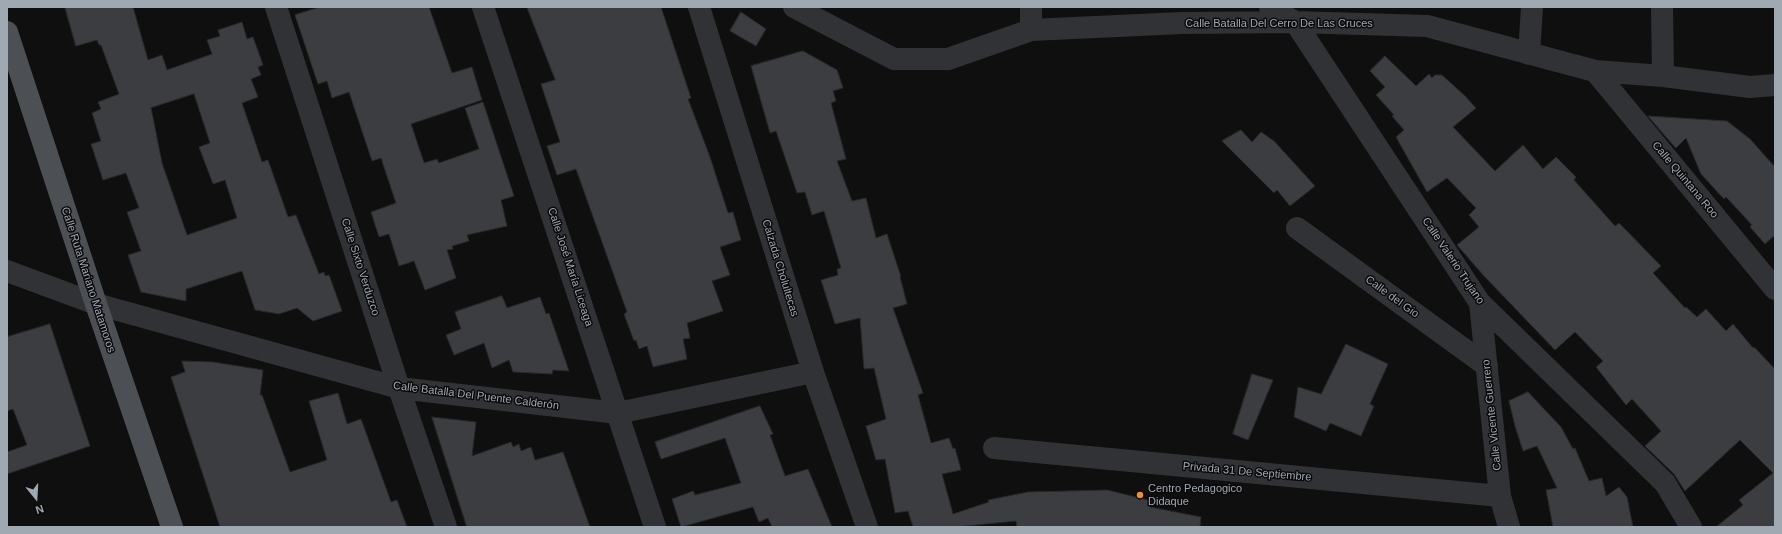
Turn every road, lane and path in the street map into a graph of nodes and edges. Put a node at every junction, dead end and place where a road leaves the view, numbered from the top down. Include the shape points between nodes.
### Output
1 (276, 7) edge
2 (484, 7) edge
3 (699, 7) edge
4 (794, 7) edge
5 (1032, 7) edge
6 (1270, 7) edge
7 (1532, 7) edge
8 (1662, 7) edge
9 (1294, 22) junction
10 (1031, 30) junction
11 (7, 32) edge
12 (1529, 54) junction
13 (1595, 71) junction
14 (1663, 76) junction
15 (1775, 85) edge
16 (1297, 228) dead end
17 (7, 271) edge
18 (1775, 289) edge
19 (1480, 303) junction
20 (96, 304) junction
21 (1487, 366) junction
22 (813, 372) junction
23 (399, 388) junction
24 (618, 413) junction
25 (994, 448) dead end
26 (1500, 496) junction
27 (172, 527) edge
28 (446, 527) edge
29 (655, 527) edge
30 (867, 527) edge
31 (1509, 527) edge
32 (1691, 527) edge

1 - 23 street, Calle Sixto Verduzco
2 - 24 street, Calle José María Liceaga
3 - 22 street, Calzada Cholultecas
4 - 10 street, Calle Batalla Del Cerro De Las Cruces via 894,59 948,59
5 - 10 street
6 - 9 street
7 - 12 street
8 - 14 street
9 - 10 street, Calle Batalla Del Cerro De Las Cruces via 1182,23
9 - 12 street, Calle Batalla Del Cerro De Las Cruces via 1427,26
9 - 19 street, Calle Valerio Trujano
11 - 20 main road, Calle Ruta Mariano Matamoros
12 - 13 street, Calle Batalla Del Cerro De Las Cruces
13 - 14 street, Calle Batalla Del Cerro De Las Cruces
13 - 18 street, Calle Quintana Roo
14 - 15 street, Calle Batalla Del Cerro De Las Cruces via 1750,87
16 - 21 street, Calle del Gio
17 - 20 street, Calle Batalla Del Puente Calderón
19 - 21 street, Calle Vicente Guerrero
19 - 32 street, Calle Valerio Trujano via 1665,483
20 - 23 street, Calle Batalla Del Puente Calderón
20 - 27 main road, Calle Ruta Mariano Matamoros
21 - 26 street, Calle Vicente Guerrero
22 - 24 street, Calle Batalla Del Puente Calderón
22 - 30 street, Calzada Cholultecas
23 - 24 street, Calle Batalla Del Puente Calderón
23 - 28 street, Calle Sixto Verduzco
24 - 29 street, Calle José María Liceaga
25 - 26 street, Privada 31 De Septiembre
26 - 31 street, Calle Vicente Guerrero

